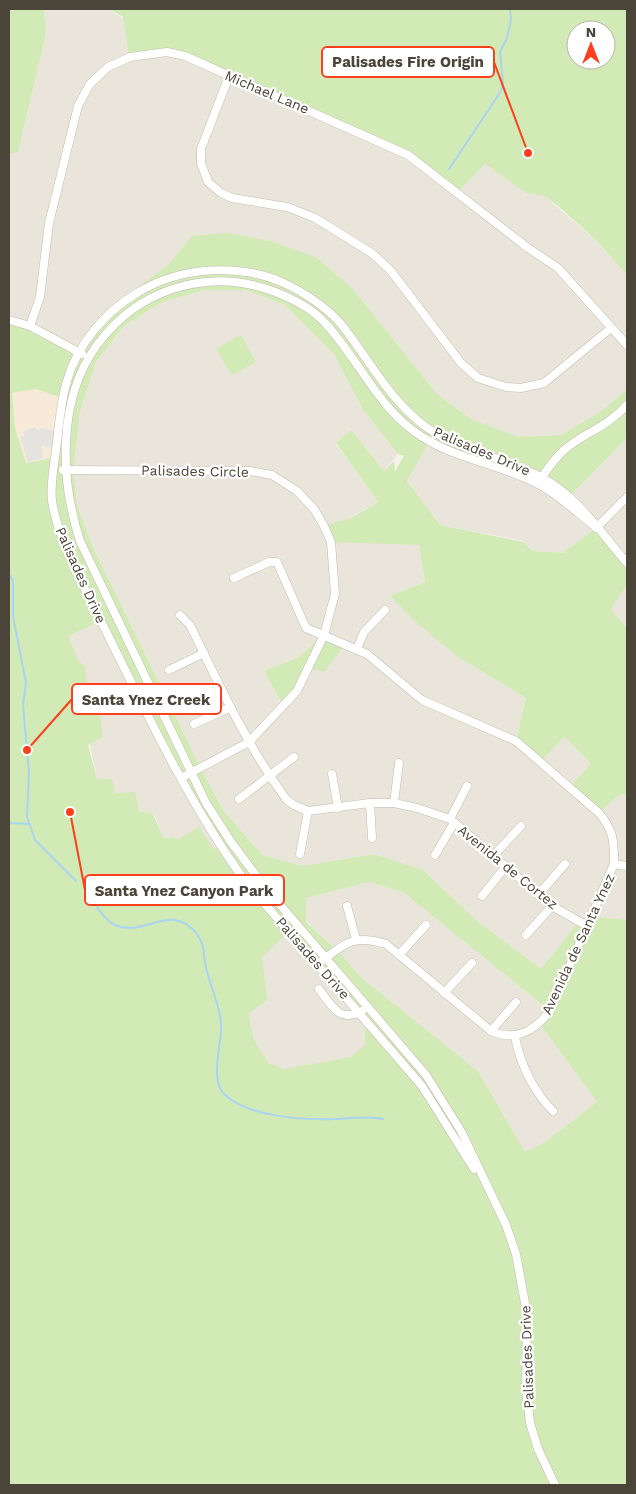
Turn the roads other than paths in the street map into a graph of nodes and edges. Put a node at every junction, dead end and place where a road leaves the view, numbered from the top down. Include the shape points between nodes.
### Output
1 (229, 76) junction
2 (9, 320) edge
3 (30, 326) junction
4 (610, 328) junction
5 (627, 345) edge
6 (80, 353) junction
7 (89, 357) junction
8 (627, 405) edge
9 (54, 469) junction
10 (66, 470) junction
11 (539, 480) junction
12 (627, 497) edge
13 (594, 526) junction
14 (627, 563) edge
15 (234, 578) dead end
16 (385, 610) dead end
17 (180, 615) dead end
18 (324, 635) junction
19 (357, 649) junction
20 (204, 653) junction
21 (169, 670) dead end
22 (229, 708) junction
23 (194, 724) dead end
24 (249, 742) junction
25 (294, 757) dead end
26 (399, 763) dead end
27 (192, 774) junction
28 (332, 774) dead end
29 (270, 777) junction
30 (181, 778) junction
31 (467, 786) dead end
32 (239, 799) dead end
33 (370, 803) junction
34 (394, 803) junction
35 (338, 808) junction
36 (308, 811) junction
37 (452, 821) junction
38 (521, 826) dead end
39 (372, 838) dead end
40 (231, 842) junction
41 (222, 848) junction
42 (300, 854) dead end
43 (435, 855) dead end
44 (494, 855) junction
45 (565, 864) dead end
46 (614, 864) junction
47 (506, 866) junction
48 (627, 866) edge
49 (538, 895) junction
50 (482, 896) dead end
51 (346, 906) dead end
52 (552, 906) junction
53 (426, 925) dead end
54 (587, 926) junction
55 (526, 935) dead end
56 (356, 939) junction
57 (399, 955) junction
58 (326, 958) junction
59 (472, 963) dead end
60 (318, 964) junction
61 (320, 989) dead end
62 (444, 993) junction
63 (516, 1002) dead end
64 (368, 1006) junction
65 (359, 1013) junction
66 (491, 1031) junction
67 (514, 1037) junction
68 (553, 1111) dead end
69 (506, 1225) junction
70 (555, 1485) edge

1 - 3 street, Michael Lane via 185,56 167,52 130,57 108,68 90,84 78,106 49,222 40,297
1 - 4 street, Michael Lane via 408,155 558,268
1 - 4 street via 201,149 200,163 208,182 232,198 287,207 314,218 373,254 391,271 462,363 478,378 506,387 521,388 544,383
2 - 3 street
3 - 6 street
4 - 5 street, Michael Lane
6 - 7 street
6 - 9 street, Palisades Drive via 67,380 57,431
6 - 11 street, Palisades Drive via 112,312 156,283 198,272 260,275 287,285 333,316 402,404 426,427
7 - 10 street, Palisades Drive via 73,399
7 - 11 street, Palisades Drive via 109,330 127,313 173,288 222,281 266,289 291,299 324,321 390,408 413,431 441,448
8 - 11 street via 607,424 565,450 546,468
9 - 10 street, Palisades Circle
9 - 30 street, Palisades Drive via 52,499 60,533
10 - 18 street, Palisades Circle via 250,471 272,475 291,487 314,509 331,542 334,594
10 - 27 street, Palisades Drive via 69,502 80,540
11 - 13 street, Palisades Drive via 571,497
12 - 13 street
13 - 14 street, Palisades Drive
15 - 18 street, Avenida de Santa Ynez via 269,562 277,562 306,628
16 - 19 street via 364,632
17 - 20 street via 190,625
18 - 19 street, Avenida de Santa Ynez
18 - 24 street, Palisades Circle via 297,691
19 - 46 street, Avenida de Santa Ynez via 422,700 516,742 610,826
20 - 21 street
20 - 22 street
22 - 23 street
22 - 24 street
24 - 27 street, Palisades Circle
24 - 29 street
25 - 29 street
26 - 34 street
27 - 30 street, Palisades Circle
27 - 40 street, Palisades Drive
28 - 35 street
29 - 32 street
29 - 36 street via 286,799
30 - 41 street, Palisades Drive
31 - 37 street
33 - 34 street, Avenida de Cortez
33 - 35 street, Avenida de Cortez
33 - 39 street
34 - 37 street, Avenida de Cortez
35 - 36 street, Avenida de Cortez
36 - 42 street
37 - 43 street
37 - 44 street, Avenida de Cortez
38 - 44 street
40 - 41 street
40 - 58 street, Palisades Drive
41 - 60 street, Palisades Drive via 246,881
44 - 47 street, Avenida de Cortez
45 - 49 street
46 - 48 street
46 - 54 street, Avenida de Santa Ynez
47 - 49 street, Avenida de Cortez
47 - 50 street
49 - 52 street, Avenida de Cortez
51 - 56 street
52 - 54 street, Avenida de Cortez
52 - 55 street
53 - 57 street
54 - 67 street, Avenida de Santa Ynez via 550,1011 540,1024
56 - 57 street via 386,944
56 - 58 street
57 - 62 street
58 - 60 street
58 - 64 street, Palisades Drive
59 - 62 street
60 - 65 street, Palisades Drive
61 - 65 street via 337,1013 343,1016
62 - 66 street
63 - 66 street
64 - 65 street
64 - 69 street, Palisades Drive via 435,1088 461,1131
65 - 69 street, Palisades Drive via 427,1093
66 - 67 street
67 - 68 street via 520,1059 543,1101
69 - 70 street, Palisades Drive via 516,1254 527,1314 526,1389 530,1423

